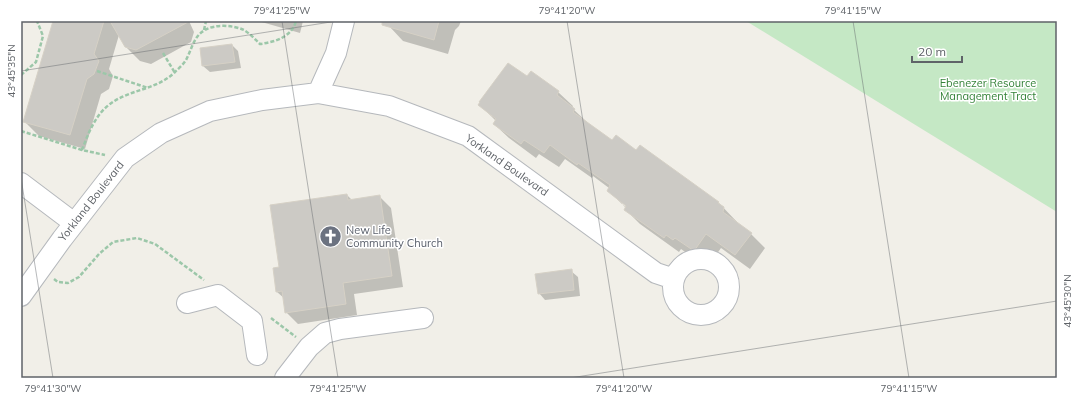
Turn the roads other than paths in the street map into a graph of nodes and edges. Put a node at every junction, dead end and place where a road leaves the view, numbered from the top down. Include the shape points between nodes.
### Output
1 (344, 21) edge
2 (318, 93) junction
3 (21, 183) edge
4 (74, 223) junction
5 (674, 278) dead end
6 (21, 296) edge
7 (186, 303) dead end
8 (423, 318) dead end
9 (256, 355) dead end
10 (285, 378) edge

1 - 2 street via 336,53
2 - 4 street, Yorkland Boulevard via 262,100 210,111 161,133 124,158
2 - 5 street, Yorkland Boulevard via 389,106 468,136 656,273
3 - 4 street
4 - 6 street, Yorkland Boulevard
7 - 9 street via 218,295 252,321
8 - 10 street via 325,333 309,347

